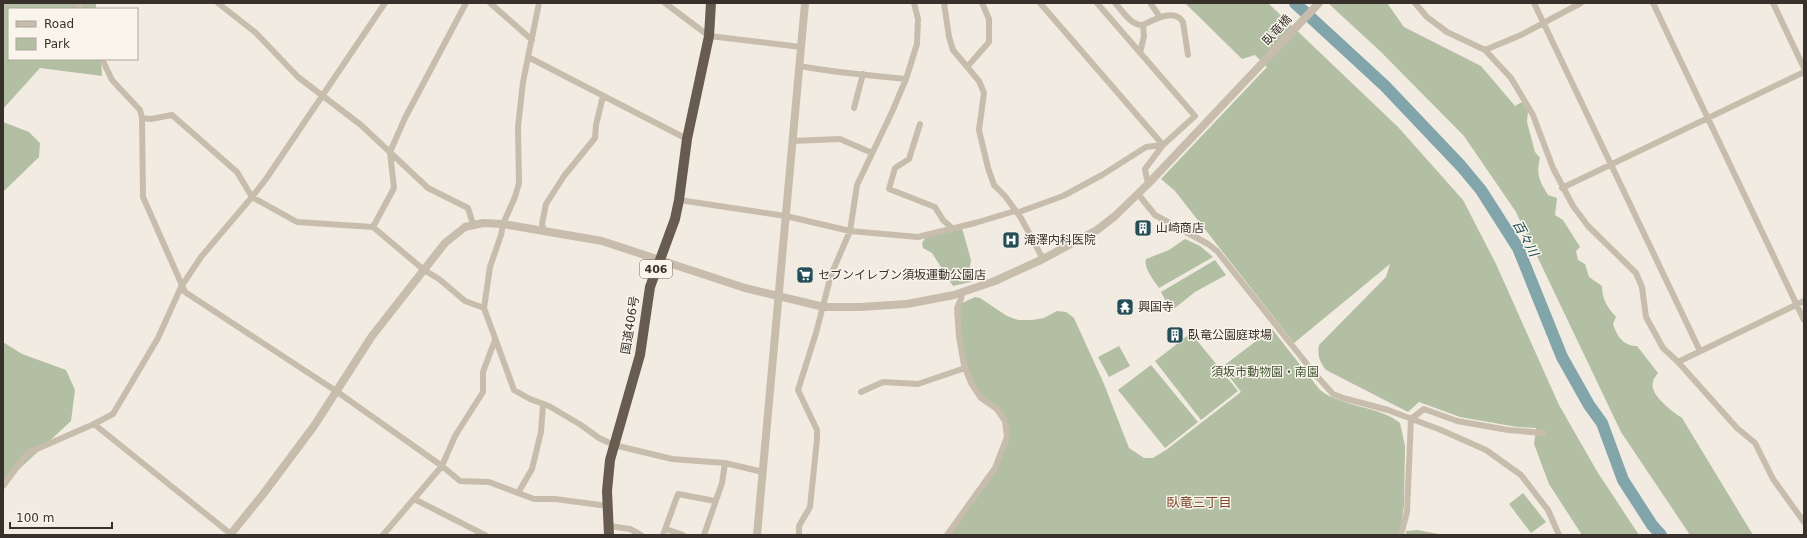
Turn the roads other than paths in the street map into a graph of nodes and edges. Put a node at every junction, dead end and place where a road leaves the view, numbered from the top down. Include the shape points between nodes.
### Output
1 (218, 3) edge
2 (385, 3) edge
3 (466, 3) edge
4 (490, 3) edge
5 (539, 3) edge
6 (665, 3) edge
7 (711, 3) edge
8 (805, 3) edge
9 (914, 3) edge
10 (944, 3) edge
11 (982, 3) edge
12 (1040, 3) edge
13 (1097, 3) edge
14 (1116, 3) edge
15 (1319, 3) edge
16 (1415, 3) edge
17 (1534, 3) edge
18 (1581, 3) edge
19 (1653, 3) edge
20 (1773, 3) edge
21 (1151, 4) dead end
22 (1160, 17) junction
23 (1543, 22) junction
24 (1143, 25) junction
25 (709, 36) junction
26 (532, 40) junction
27 (801, 47) junction
28 (1485, 50) junction
29 (1140, 53) junction
30 (1188, 55) dead end
31 (528, 57) junction
32 (102, 60) edge
33 (800, 66) junction
34 (967, 67) junction
35 (1804, 68) edge
36 (1804, 72) edge
37 (863, 74) junction
38 (906, 79) junction
39 (322, 94) junction
40 (604, 96) junction
41 (854, 108) dead end
42 (1708, 117) junction
43 (142, 118) junction
44 (920, 124) dead end
45 (687, 139) junction
46 (793, 141) junction
47 (1162, 145) junction
48 (390, 152) junction
49 (872, 153) junction
50 (1612, 164) junction
51 (1148, 184) junction
52 (1562, 188) junction
53 (1138, 194) junction
54 (252, 197) junction
55 (679, 200) junction
56 (1015, 211) junction
57 (786, 216) junction
58 (473, 224) junction
59 (503, 224) junction
60 (373, 227) junction
61 (952, 228) junction
62 (544, 231) junction
63 (850, 231) junction
64 (659, 258) junction
65 (1043, 259) junction
66 (424, 270) junction
67 (181, 287) junction
68 (962, 292) junction
69 (779, 296) junction
70 (1804, 300) edge
71 (1796, 304) junction
72 (824, 307) junction
73 (484, 308) junction
74 (1804, 320) edge
75 (494, 340) junction
76 (1700, 351) junction
77 (1678, 362) junction
78 (965, 368) junction
79 (336, 391) junction
80 (861, 392) dead end
81 (543, 404) junction
82 (1411, 419) junction
83 (94, 424) junction
84 (1543, 433) dead end
85 (614, 445) junction
86 (725, 463) junction
87 (442, 466) junction
88 (763, 472) junction
89 (3, 486) edge
90 (518, 493) junction
91 (414, 499) junction
92 (715, 501) junction
93 (608, 506) junction
94 (1804, 522) edge
95 (609, 531) edge
96 (664, 532) edge
97 (231, 535) edge
98 (383, 535) edge
99 (484, 535) edge
100 (642, 535) edge
101 (683, 535) edge
102 (704, 535) edge
103 (757, 535) edge
104 (799, 535) edge
105 (947, 535) edge
106 (1401, 535) edge
107 (1559, 535) edge

1 - 39 street via 256,33 298,76
2 - 39 street
3 - 48 street
4 - 26 street
5 - 26 street
6 - 25 street
7 - 25 highway, 国道406号 / 406
8 - 27 street
9 - 38 street via 918,19 917,44
10 - 34 street via 949,37 954,50
11 - 34 street via 989,19 989,42
12 - 47 street
13 - 29 street
14 - 24 street via 1134,23
15 - 51 street, 臥竜橋
16 - 28 street via 1427,17 1447,32
17 - 23 street
18 - 23 street
19 - 42 street
20 - 35 street
21 - 22 street
22 - 24 street
22 - 30 street via 1173,15 1181,18
23 - 28 street
23 - 50 street
24 - 29 street via 1144,36
25 - 27 street
25 - 45 highway, 国道406号 / 406
26 - 31 street
27 - 33 street
28 - 52 street via 1511,78 1533,115
29 - 47 street via 1195,116
31 - 40 street
31 - 59 street via 518,127 519,183
32 - 43 street via 112,80 140,110
33 - 37 street via 827,72
33 - 46 street
34 - 56 street via 979,81 984,93 979,130 994,185
36 - 42 street
37 - 38 street
37 - 41 street
38 - 49 street
39 - 48 street
39 - 54 street
40 - 45 street
40 - 62 street via 595,138 564,176 546,204 542,224
42 - 50 street
42 - 71 street
43 - 54 street via 172,115 237,172
43 - 67 street via 142,197
44 - 61 street via 909,159 895,168 889,189 935,207
45 - 55 highway, 国道406号 / 406
46 - 49 street via 840,140
46 - 57 street
47 - 51 street via 1145,169
47 - 56 street via 1146,147 1063,196 1019,212
48 - 58 street via 428,188 468,208
48 - 60 street via 394,188
49 - 63 street via 857,185
50 - 52 street
50 - 76 street
51 - 53 street, 臥竜橋
52 - 77 street via 1588,226 1636,273 1642,287 1646,317 1663,348
53 - 65 street, 臥竜橋 via 1096,230
53 - 82 street via 1155,216 1208,244 1217,252 1333,394
54 - 60 street via 297,222
54 - 67 street via 201,257
55 - 57 street
55 - 64 highway, 国道406号 / 406 via 675,219
56 - 61 street
56 - 65 street
57 - 63 street
57 - 69 street
58 - 59 street, 臥竜橋
58 - 66 street via 456,233 445,243
59 - 62 street, 臥竜橋
59 - 73 street via 487,278
60 - 66 street
61 - 63 street via 918,236
62 - 64 street, 臥竜橋 via 602,241
63 - 72 street via 831,275
64 - 69 street, 臥竜橋 via 745,288
64 - 85 highway, 国道406号 / 406 via 646,303 640,355
65 - 68 street, 臥竜橋 via 995,281
66 - 73 street via 439,279 465,302
66 - 79 street via 372,336
67 - 79 street
67 - 83 street via 158,338 113,414
68 - 72 street, 臥竜橋 via 907,304
68 - 78 street via 957,308
69 - 72 street, 臥竜橋
69 - 88 street
70 - 71 street
71 - 74 street
71 - 76 street
72 - 104 street via 798,390 817,430 810,507 799,526
73 - 75 street
75 - 81 street via 514,390
75 - 87 street via 483,372 483,392 455,436
76 - 77 street
77 - 94 street via 1737,428 1755,443 1773,478
78 - 80 street via 918,384 883,382
78 - 105 street via 981,398 997,409 1005,421 1006,437 995,468
79 - 87 street
79 - 97 street via 314,426
81 - 85 street
81 - 90 street via 541,432 532,469
82 - 84 street via 1424,409 1457,421
82 - 106 street via 1407,512
82 - 107 street via 1486,450 1521,475 1548,510
83 - 89 street via 30,452
83 - 97 street
85 - 86 street via 672,459
85 - 93 highway, 国道406号 / 406 via 608,474
86 - 88 street
86 - 92 street via 722,483
87 - 90 street via 460,481 489,482
87 - 91 street
88 - 103 street
90 - 93 street via 534,499
91 - 98 street
91 - 99 street
92 - 96 street via 678,494
92 - 102 street
93 - 95 highway, 国道406号 / 406
95 - 100 street via 630,529
96 - 101 street

